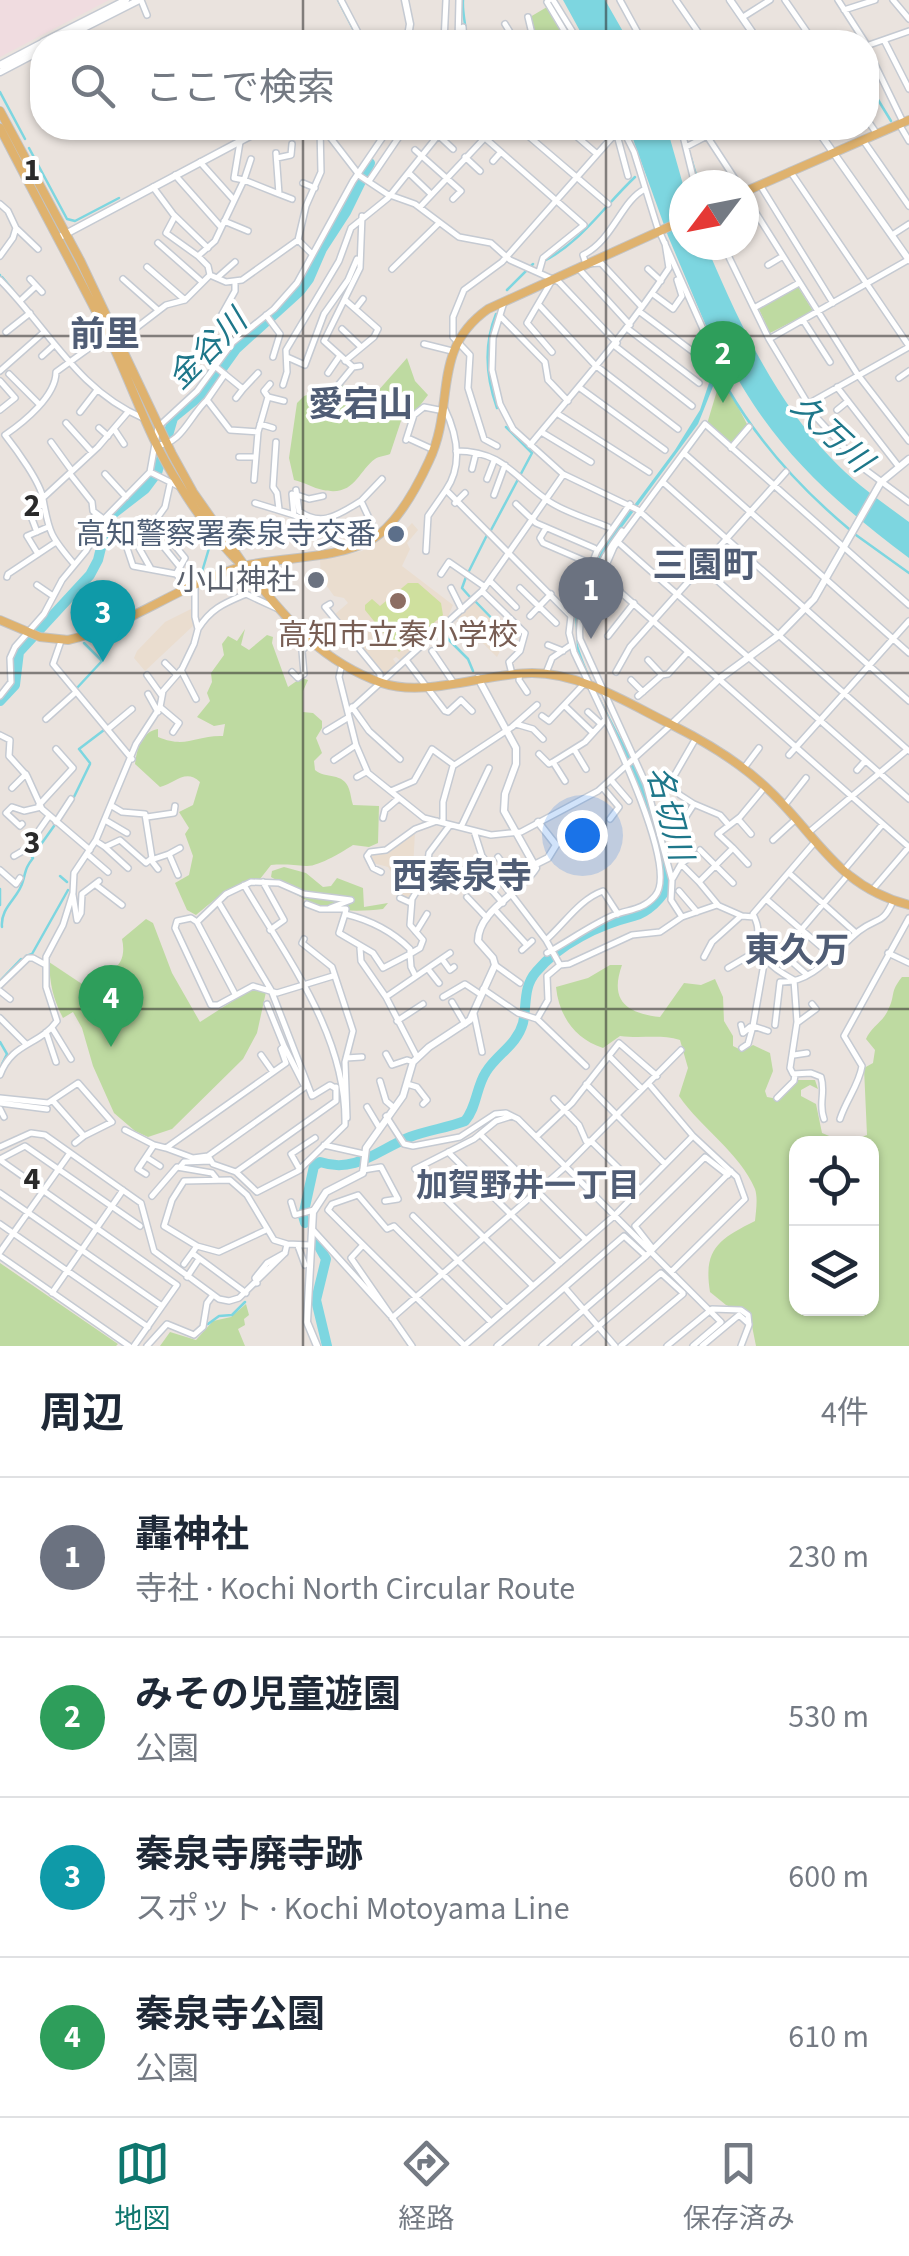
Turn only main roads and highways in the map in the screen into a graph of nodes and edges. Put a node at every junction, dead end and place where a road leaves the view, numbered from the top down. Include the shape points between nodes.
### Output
1 (0, 111) edge
2 (904, 122) edge
3 (0, 128) edge
4 (879, 133) edge
5 (864, 140) edge
6 (759, 186) edge
7 (669, 227) edge
8 (62, 236) junction
9 (161, 441) junction
10 (244, 566) junction
11 (0, 620) edge
12 (909, 905) edge

1 - 8 main road
2 - 4 main road
3 - 8 main road
5 - 6 main road
7 - 10 main road via 476,318 452,351 434,450 377,535 348,549
8 - 9 main road via 119,341
8 - 9 main road
9 - 10 main road
9 - 10 main road via 180,487
10 - 11 main road via 80,638 31,634
10 - 12 main road via 310,642 380,682 428,686 546,674 594,687 671,725 744,768 845,874

